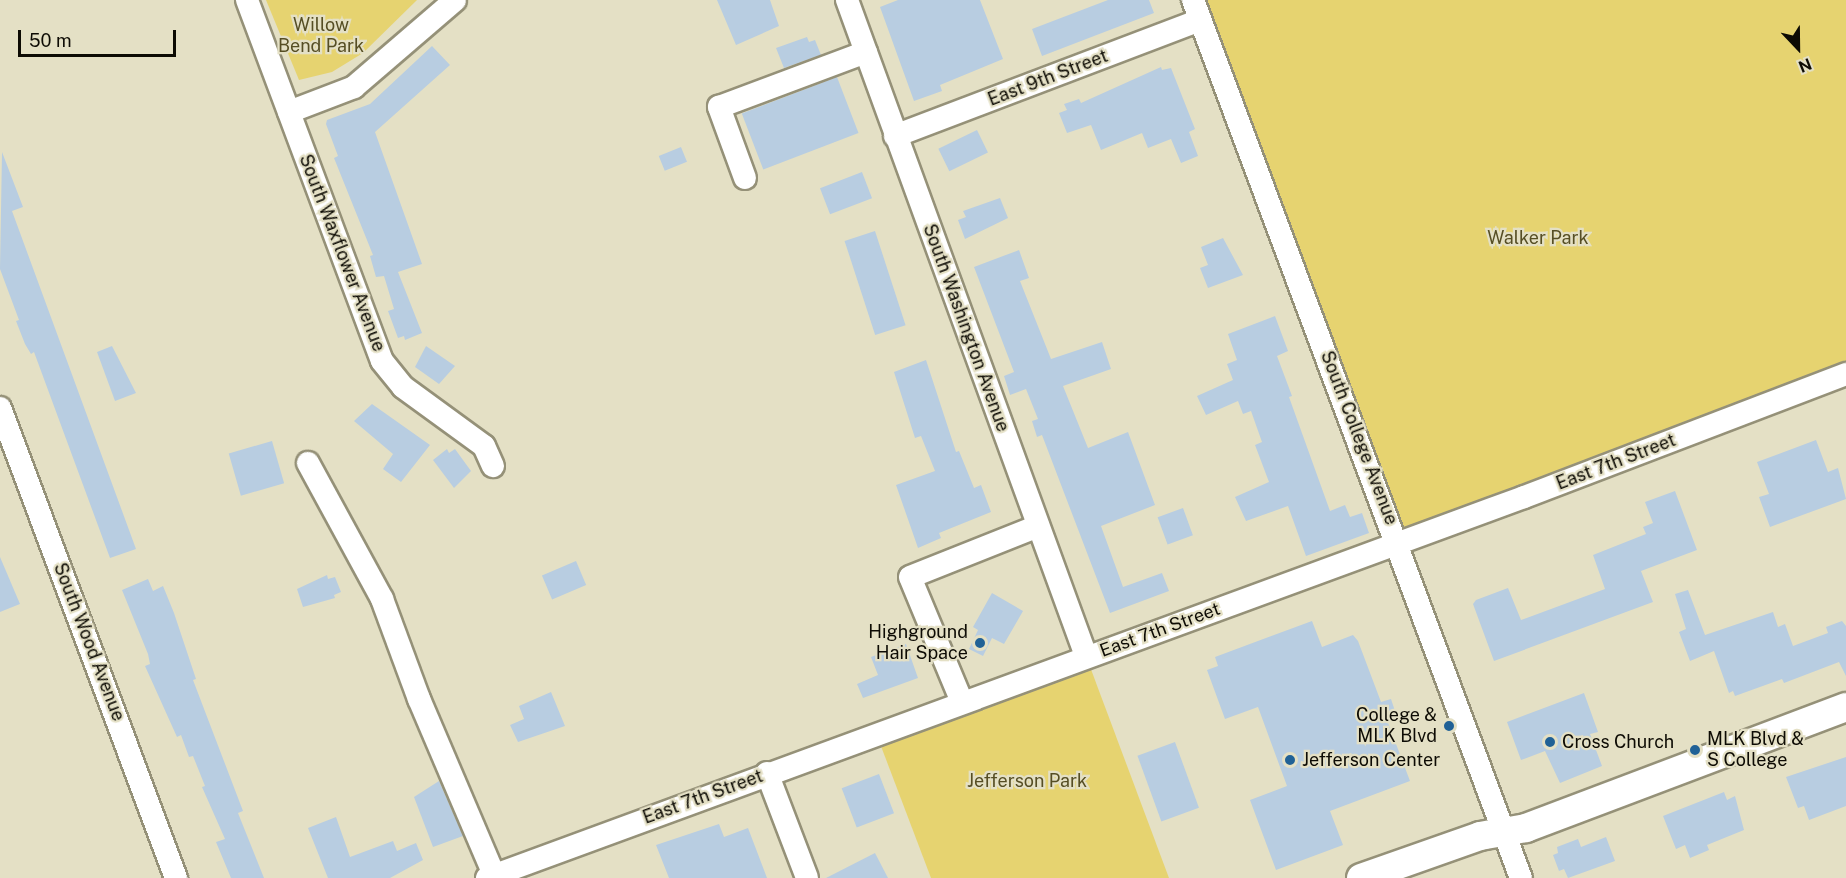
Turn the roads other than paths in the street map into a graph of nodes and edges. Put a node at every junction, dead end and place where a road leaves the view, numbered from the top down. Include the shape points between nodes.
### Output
1 (247, 0) edge
2 (847, 0) edge
3 (449, 2) edge
4 (1196, 10) edge
5 (866, 52) junction
6 (289, 111) junction
7 (895, 136) junction
8 (745, 178) dead end
9 (1839, 377) edge
10 (0, 408) edge
11 (308, 464) dead end
12 (493, 466) dead end
13 (1038, 526) junction
14 (1398, 543) junction
15 (1086, 656) junction
16 (962, 702) junction
17 (1846, 707) edge
18 (767, 773) junction
19 (1504, 832) junction
20 (491, 877) edge
21 (176, 878) edge
22 (807, 878) edge
23 (1361, 878) edge
24 (1521, 878) edge

1 - 6 street, South Waxflower Avenue
2 - 5 street, South Washington Avenue
3 - 6 street via 354,87
4 - 7 street, East 9th Street
4 - 14 street, South College Avenue
5 - 7 street, South Washington Avenue
5 - 8 street via 719,107
6 - 12 street, South Waxflower Avenue via 382,361 403,387 484,446
7 - 13 street, South Washington Avenue
9 - 14 street, East 7th Street
10 - 21 street, South Wood Avenue
11 - 20 street via 382,599
13 - 15 street, South Washington Avenue
13 - 16 street via 910,577
14 - 15 street, East 7th Street
14 - 19 street, South College Avenue
15 - 16 street, East 7th Street
16 - 18 street, East 7th Street
17 - 19 main road via 1549,820
18 - 20 street, East 7th Street
18 - 22 street
19 - 23 main road via 1480,836
19 - 24 street, South College Avenue

